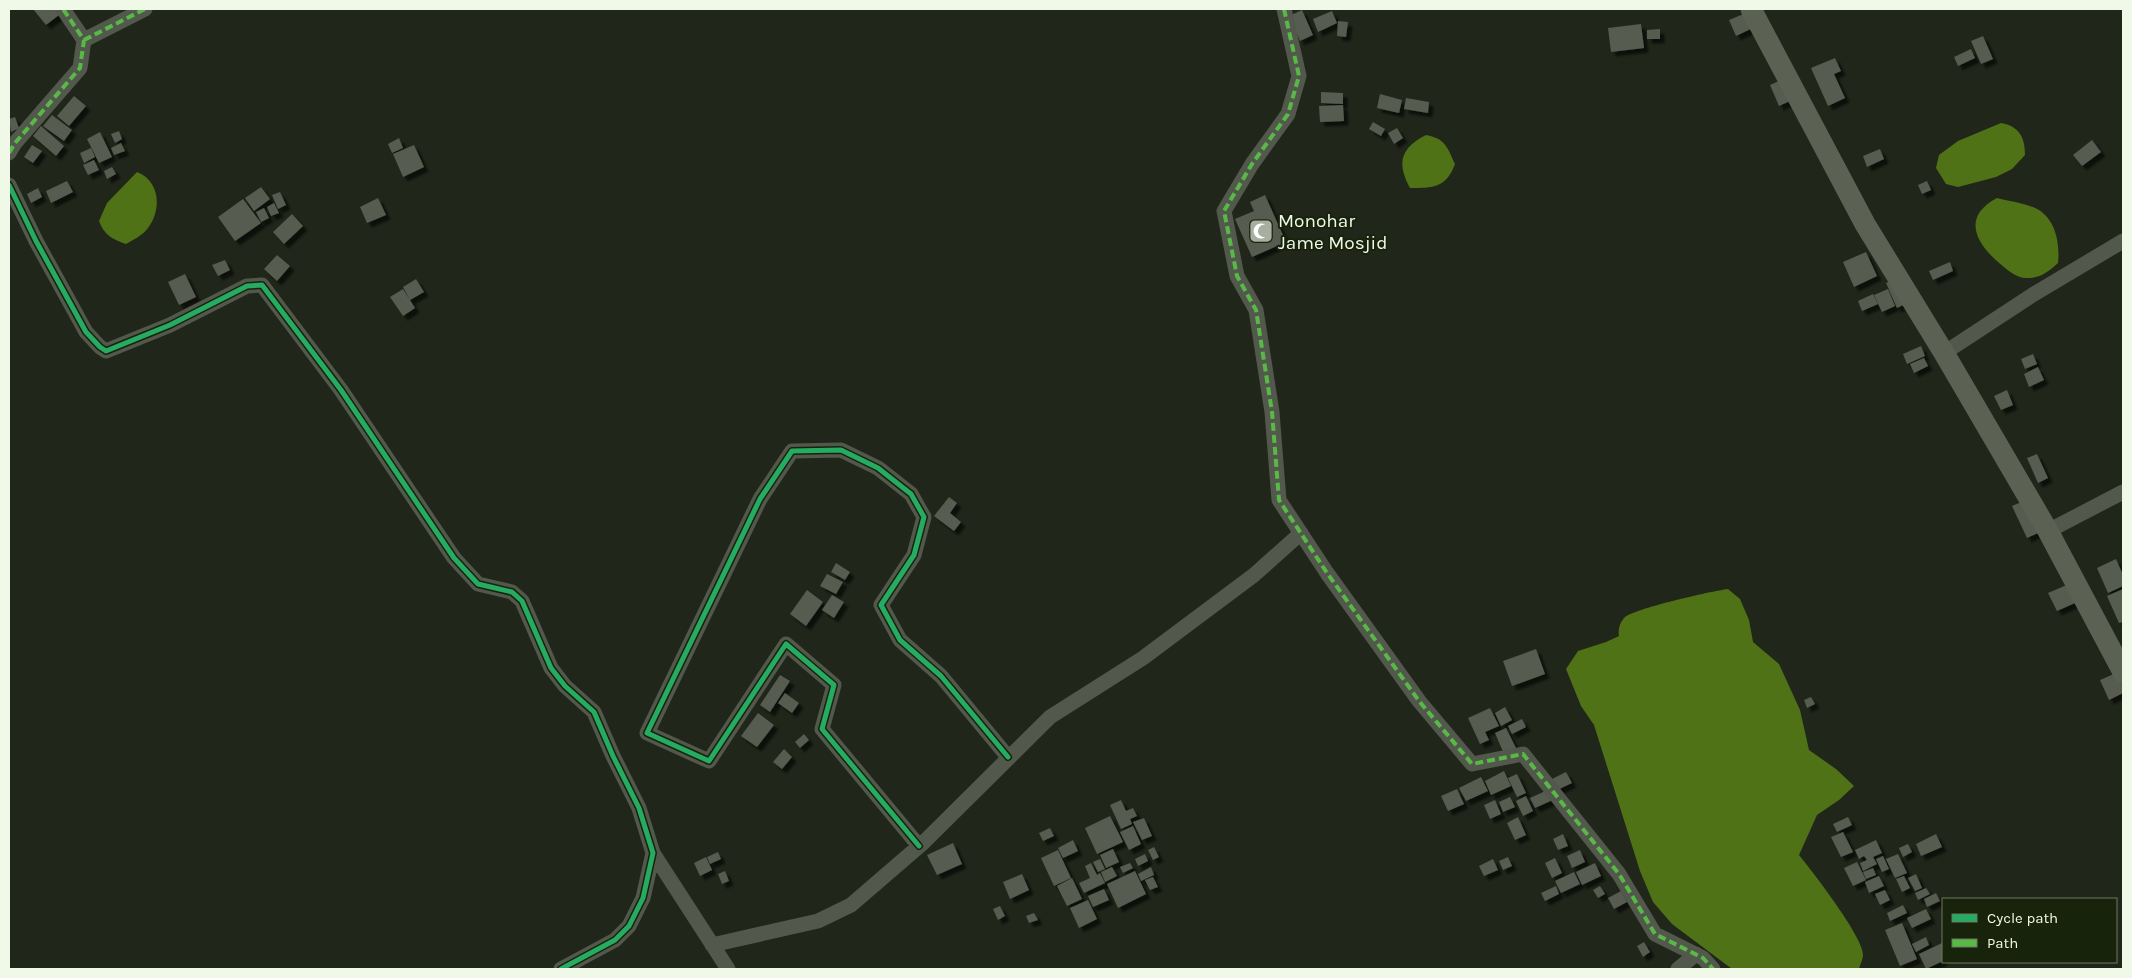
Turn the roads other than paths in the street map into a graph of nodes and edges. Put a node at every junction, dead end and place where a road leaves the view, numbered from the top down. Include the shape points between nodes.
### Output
1 (63, 9) edge
2 (145, 9) edge
3 (1284, 9) edge
4 (1751, 9) edge
5 (84, 40) junction
6 (9, 153) edge
7 (9, 185) edge
8 (2123, 241) edge
9 (1944, 353) junction
10 (2123, 492) edge
11 (2048, 531) junction
12 (1301, 533) junction
13 (2123, 672) edge
14 (1008, 757) junction
15 (919, 846) junction
16 (654, 853) junction
17 (712, 945) junction
18 (1696, 954) junction
19 (561, 969) edge
20 (728, 969) edge
21 (1678, 969) edge
22 (1713, 969) edge

1 - 5 street
2 - 5 street
3 - 12 street via 1299,76 1288,114 1252,164 1224,211 1237,276 1256,310 1272,412 1279,500
4 - 9 street via 1865,224
5 - 6 street via 80,68 14,143
7 - 16 street via 86,332 106,351 247,286 262,285 341,390 454,558 478,584 512,592 522,601 550,668 594,712 639,808
8 - 9 street
9 - 11 street
10 - 11 street
11 - 13 street
12 - 14 street via 1254,575 1143,658 1050,717
12 - 18 street via 1419,700 1472,764 1524,754 1619,874 1655,934
14 - 15 street
14 - 15 street via 941,676 900,640 881,606 914,555 924,517 911,494 878,468 841,450 792,452 760,500 647,733 709,761 786,644 834,684 822,729
15 - 17 street via 851,905 818,921
16 - 17 street
16 - 19 street via 642,898 629,926 615,940
17 - 20 street
18 - 21 street
18 - 22 street

